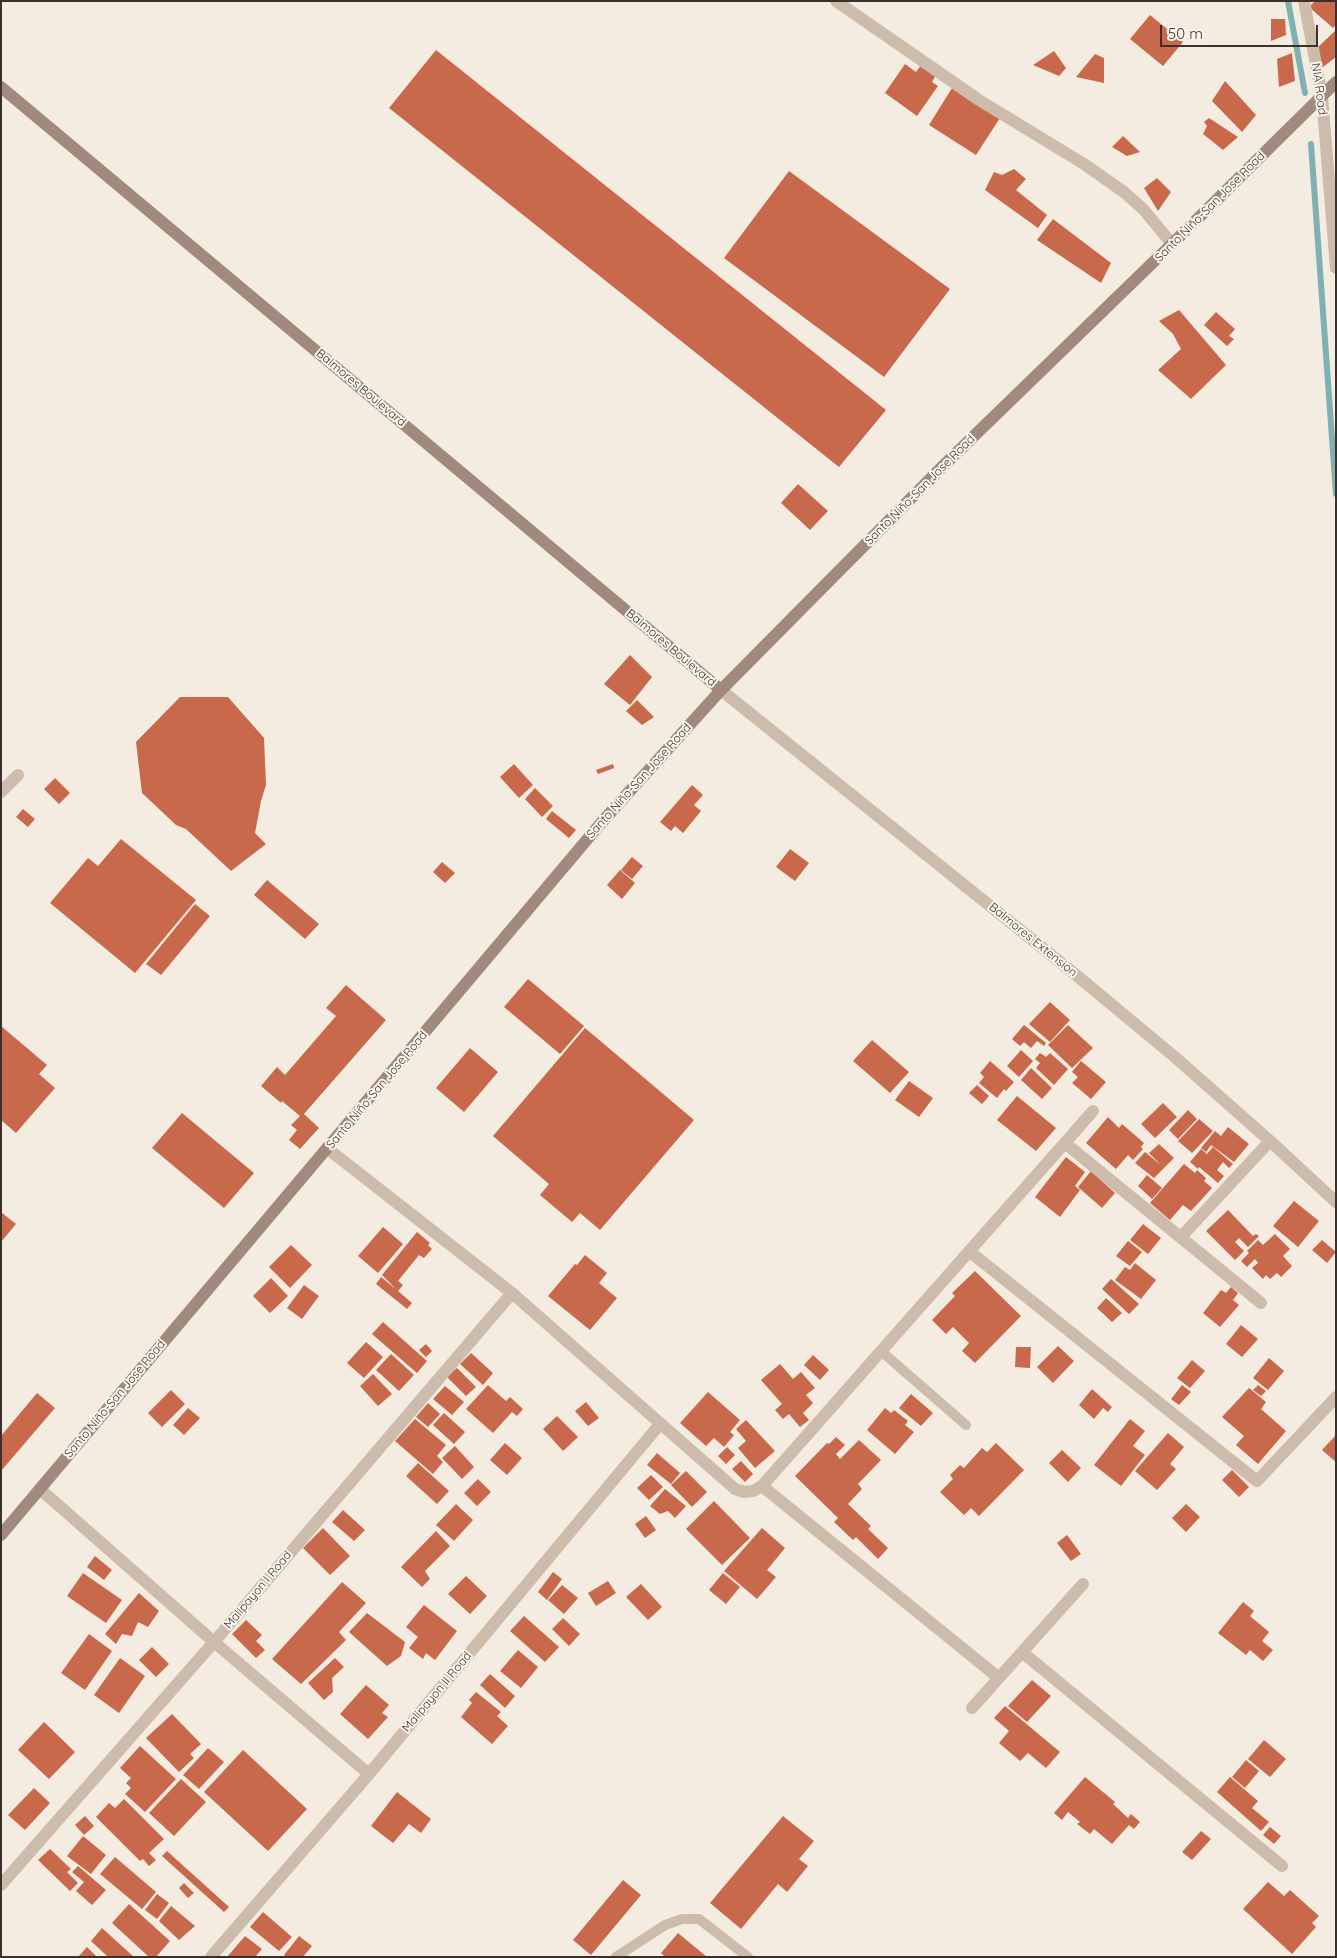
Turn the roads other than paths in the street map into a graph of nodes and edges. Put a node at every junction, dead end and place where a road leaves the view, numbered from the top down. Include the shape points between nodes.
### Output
1 (836, 1) edge
2 (1304, 1) edge
3 (1336, 82) edge
4 (1, 87) edge
5 (1322, 96) junction
6 (1172, 244) junction
7 (1336, 268) edge
8 (721, 690) junction
9 (18, 775) dead end
10 (1, 792) edge
11 (1093, 1111) dead end
12 (1270, 1141) junction
13 (1065, 1143) junction
14 (328, 1150) junction
15 (1336, 1202) edge
16 (1181, 1237) junction
17 (970, 1251) junction
18 (512, 1293) junction
19 (1261, 1302) dead end
20 (881, 1351) junction
21 (1336, 1396) edge
22 (660, 1424) junction
23 (966, 1425) dead end
24 (762, 1486) junction
25 (40, 1489) junction
26 (1, 1535) edge
27 (1083, 1584) dead end
28 (214, 1642) junction
29 (1022, 1652) junction
30 (999, 1678) junction
31 (972, 1708) dead end
32 (369, 1774) junction
33 (1282, 1866) dead end
34 (1, 1885) edge
35 (212, 1957) edge
36 (616, 1957) edge
37 (748, 1957) edge

1 - 6 street via 978,100 1124,192
2 - 5 street, NIA Road
3 - 5 main road, Santo Niño-San Jose Road
4 - 8 main road, Balmores Boulevard
5 - 6 main road, Santo Niño-San Jose Road
5 - 7 street, NIA Road
6 - 8 main road, Santo Niño-San Jose Road via 936,473
8 - 12 street, Balmores Extension via 1070,970
8 - 14 main road, Santo Niño-San Jose Road via 601,823
9 - 10 street
11 - 13 street
12 - 15 street, Balmores Extension
12 - 16 street
13 - 16 street
13 - 17 street
14 - 18 street
14 - 25 main road, Santo Niño-San Jose Road
16 - 19 street
17 - 20 street
17 - 21 street via 1257,1481
18 - 22 street
18 - 28 street, Malipayon I Road
20 - 23 lane
20 - 24 street
22 - 24 street via 735,1489 744,1492
22 - 32 street, Malipayon II Road
24 - 30 street
25 - 26 main road, Santo Niño-San Jose Road
25 - 28 street
27 - 29 street
28 - 32 street
28 - 34 street, Malipayon I Road
29 - 30 street
29 - 33 street
30 - 31 street
32 - 35 street, Malipayon II Road
36 - 37 lane via 665,1925 699,1918

